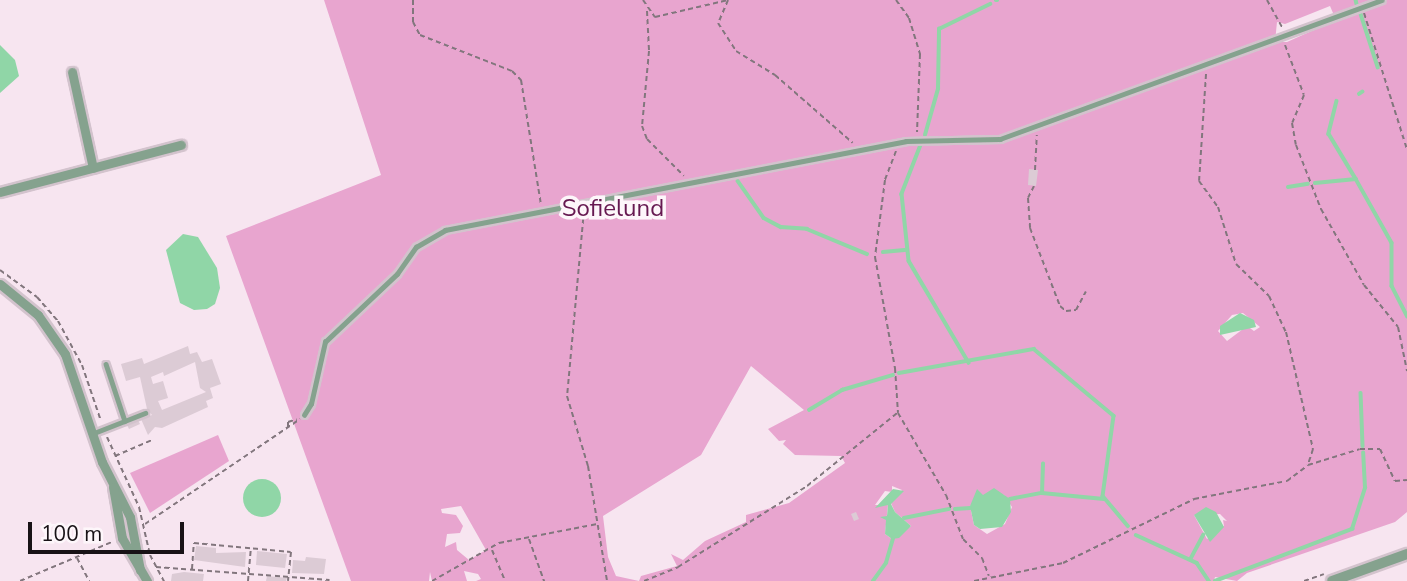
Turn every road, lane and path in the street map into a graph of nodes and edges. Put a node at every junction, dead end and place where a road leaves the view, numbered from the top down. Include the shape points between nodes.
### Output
1 (413, 0) edge
2 (643, 0) edge
3 (728, 0) edge
4 (896, 0) edge
5 (1267, 0) edge
6 (1381, 0) edge
7 (1362, 7) junction
8 (647, 11) junction
9 (1283, 36) junction
10 (1205, 64) junction
11 (72, 72) dead end
12 (1036, 127) junction
13 (916, 140) junction
14 (896, 143) junction
15 (181, 145) dead end
16 (1407, 149) edge
17 (860, 150) junction
18 (93, 168) junction
19 (1035, 168) dead end
20 (692, 184) junction
21 (1034, 186) dead end
22 (0, 191) edge
23 (584, 205) junction
24 (543, 213) junction
25 (0, 284) edge
26 (1086, 291) dead end
27 (106, 364) dead end
28 (1407, 371) edge
29 (145, 412) dead end
30 (898, 413) junction
31 (304, 415) joint
32 (293, 420) dead end
33 (125, 421) junction
34 (288, 428) junction
35 (93, 434) junction
36 (152, 440) dead end
37 (102, 462) junction
38 (1308, 465) junction
39 (1407, 480) edge
40 (113, 487) junction
41 (597, 524) junction
42 (133, 531) junction
43 (122, 538) junction
44 (529, 538) junction
45 (251, 548) junction
46 (491, 550) junction
47 (1407, 554) edge
48 (76, 557) junction
49 (155, 567) dead end
50 (140, 570) junction
51 (192, 570) junction
52 (249, 572) junction
53 (288, 576) junction
54 (989, 576) junction
55 (330, 580) edge
56 (20, 581) edge
57 (89, 581) edge
58 (147, 581) edge
59 (248, 581) edge
60 (288, 581) edge
61 (432, 581) edge
62 (505, 581) edge
63 (544, 581) edge
64 (607, 581) edge
65 (644, 581) edge
66 (974, 581) edge
67 (1332, 581) edge

1 - 24 path via 413,22 420,35 512,71 521,80
2 - 8 path
3 - 8 path via 667,16
3 - 17 path via 718,23 736,51 775,75
4 - 13 path via 909,18 920,54
5 - 9 path
6 - 7 lane
7 - 9 lane
7 - 16 path
8 - 20 path via 649,51 642,126 647,139
9 - 10 lane
9 - 28 path via 1304,95 1292,123 1295,141 1321,209 1364,285 1398,327
10 - 12 lane
10 - 38 path via 1199,181 1218,206 1236,264 1269,296 1286,332 1313,449
11 - 18 street
12 - 13 lane via 987,141
12 - 19 path
13 - 14 lane
14 - 17 lane
14 - 30 path via 885,180 875,257 896,372
15 - 18 street
17 - 20 lane
18 - 22 street
20 - 23 lane
21 - 26 path via 1028,196 1030,228 1062,309 1076,310
23 - 24 lane
23 - 41 path via 566,396 588,466
24 - 31 lane via 459,226 422,241 397,274 325,342 311,404
25 - 35 street via 22,299 56,339
27 - 33 lane
29 - 33 lane
30 - 54 path via 946,495 963,539 982,558
30 - 65 path via 843,460 678,567
31 - 34 path
32 - 34 path
33 - 35 lane
34 - 42 path
35 - 37 street
36 - 37 path
37 - 40 street
38 - 39 path via 1378,448 1395,481
38 - 54 path via 1287,481 1194,499 1063,563
40 - 42 street
40 - 43 street
41 - 44 path
41 - 64 path
42 - 50 street
43 - 48 path
43 - 50 street
44 - 46 path via 499,543
44 - 63 path
45 - 51 path via 194,543
45 - 52 path
45 - 53 path via 291,552
46 - 61 path
46 - 62 path
47 - 67 street
48 - 56 path
48 - 57 path
49 - 51 path
50 - 58 street
51 - 52 path
52 - 53 path
52 - 59 path
53 - 55 path
53 - 60 path
54 - 66 path

